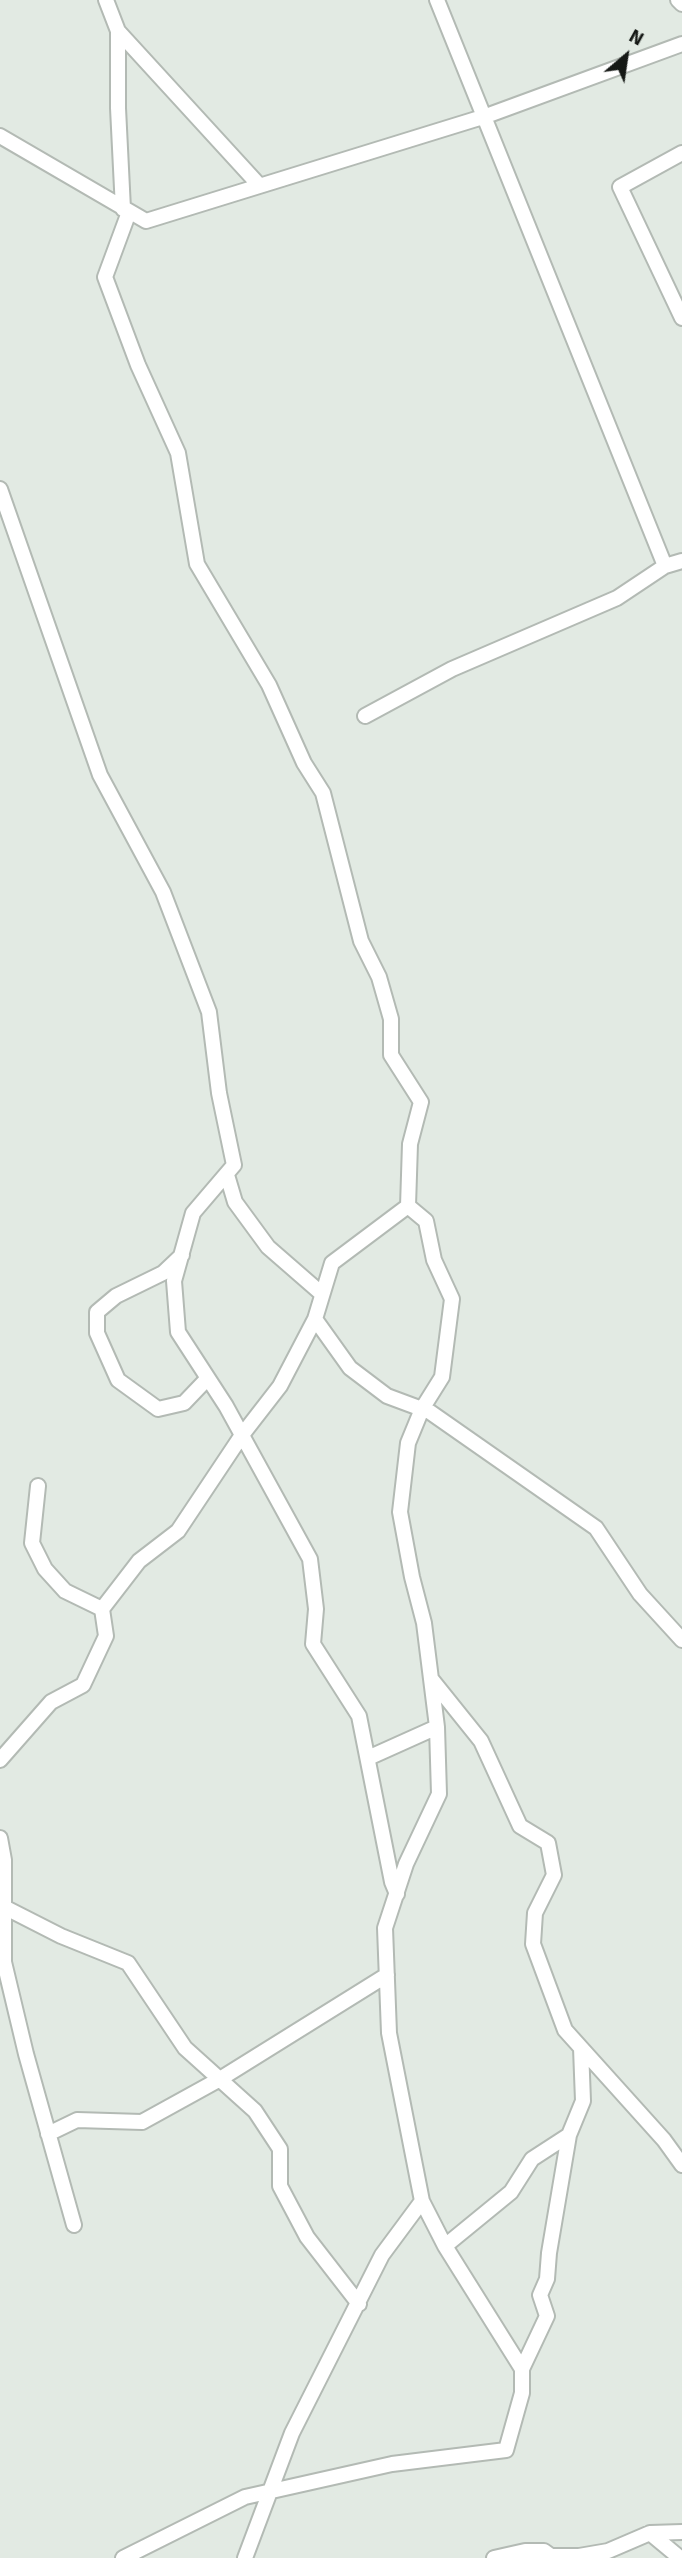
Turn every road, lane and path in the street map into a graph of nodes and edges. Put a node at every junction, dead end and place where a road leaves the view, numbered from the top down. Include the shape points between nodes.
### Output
1 (106, 0) edge
2 (437, 0) edge
3 (678, 0) edge
4 (682, 4) edge
5 (118, 31) junction
6 (682, 44) edge
7 (486, 116) junction
8 (0, 136) edge
9 (682, 153) edge
10 (259, 185) junction
11 (126, 211) junction
12 (682, 318) edge
13 (0, 489) edge
14 (682, 561) edge
15 (665, 566) junction
16 (365, 716) dead end
17 (228, 1175) junction
18 (408, 1206) junction
19 (183, 1254) junction
20 (322, 1294) junction
21 (315, 1319) junction
22 (206, 1380) junction
23 (422, 1409) junction
24 (242, 1434) junction
25 (38, 1486) dead end
26 (102, 1609) junction
27 (682, 1640) edge
28 (431, 1679) junction
29 (437, 1727) junction
30 (368, 1758) junction
31 (0, 1760) edge
32 (0, 1838) edge
33 (397, 1894) junction
34 (2, 1906) edge
35 (2, 1961) edge
36 (387, 1975) junction
37 (581, 2048) junction
38 (220, 2079) junction
39 (48, 2134) junction
40 (569, 2135) junction
41 (682, 2165) edge
42 (422, 2201) junction
43 (74, 2225) dead end
44 (445, 2246) junction
45 (359, 2304) junction
46 (522, 2369) junction
47 (268, 2491) junction
48 (682, 2532) edge
49 (650, 2533) junction
50 (122, 2558) edge
51 (246, 2558) edge
52 (494, 2558) edge
53 (680, 2558) edge

1 - 5 street
2 - 7 street
3 - 4 street
5 - 10 street
5 - 11 street
6 - 7 street
7 - 10 street
7 - 15 street
8 - 11 street
9 - 12 street via 620,187
10 - 11 street via 146,221
11 - 18 street via 105,277 178,453 197,564 269,685 304,764 323,793 361,941 379,977 391,1018 391,1055 421,1102 410,1144
13 - 17 street via 100,775 163,891 209,1012 234,1165
14 - 15 street
15 - 16 street via 617,598 452,670
17 - 19 street via 193,1213
17 - 20 street via 234,1202 268,1247
18 - 20 street via 332,1263
18 - 23 street via 426,1221 434,1260 452,1299 442,1377
19 - 22 street via 174,1281 178,1332
19 - 22 street via 163,1273 116,1296 97,1312 96,1333 118,1380 158,1409 184,1403
20 - 21 street
21 - 23 street via 350,1368 387,1396
21 - 24 street via 280,1386
22 - 24 street
23 - 27 street via 596,1528 640,1594
23 - 28 street via 408,1443 400,1512
24 - 26 street via 178,1531 139,1561
24 - 30 street via 310,1559 316,1609 313,1644 359,1716
25 - 26 street via 32,1543 45,1569 65,1591
26 - 31 street via 106,1636 83,1685 51,1702
28 - 29 street
28 - 37 street via 481,1741 520,1826 548,1843 554,1875 535,1913 533,1944 565,2030
29 - 30 street
29 - 33 street via 439,1794
30 - 33 street
32 - 34 street
33 - 36 street via 385,1928
34 - 35 street
34 - 38 street via 128,1964 185,2048
35 - 39 street
36 - 38 street
36 - 42 street via 389,2033
37 - 40 street via 583,2101
37 - 41 street
38 - 39 street via 142,2122 77,2120
38 - 45 street via 254,2111 280,2150 280,2186 307,2237
39 - 43 street
40 - 44 street via 532,2159 511,2192
40 - 46 street via 547,2279 540,2295 547,2316
42 - 44 street
42 - 45 street via 382,2255
44 - 46 street
45 - 47 street via 292,2433
46 - 47 street via 522,2393 506,2450 392,2464
47 - 50 street via 226,2505
47 - 51 street
48 - 49 street
49 - 52 street via 598,2553 551,2556 544,2551 525,2551
49 - 53 street

